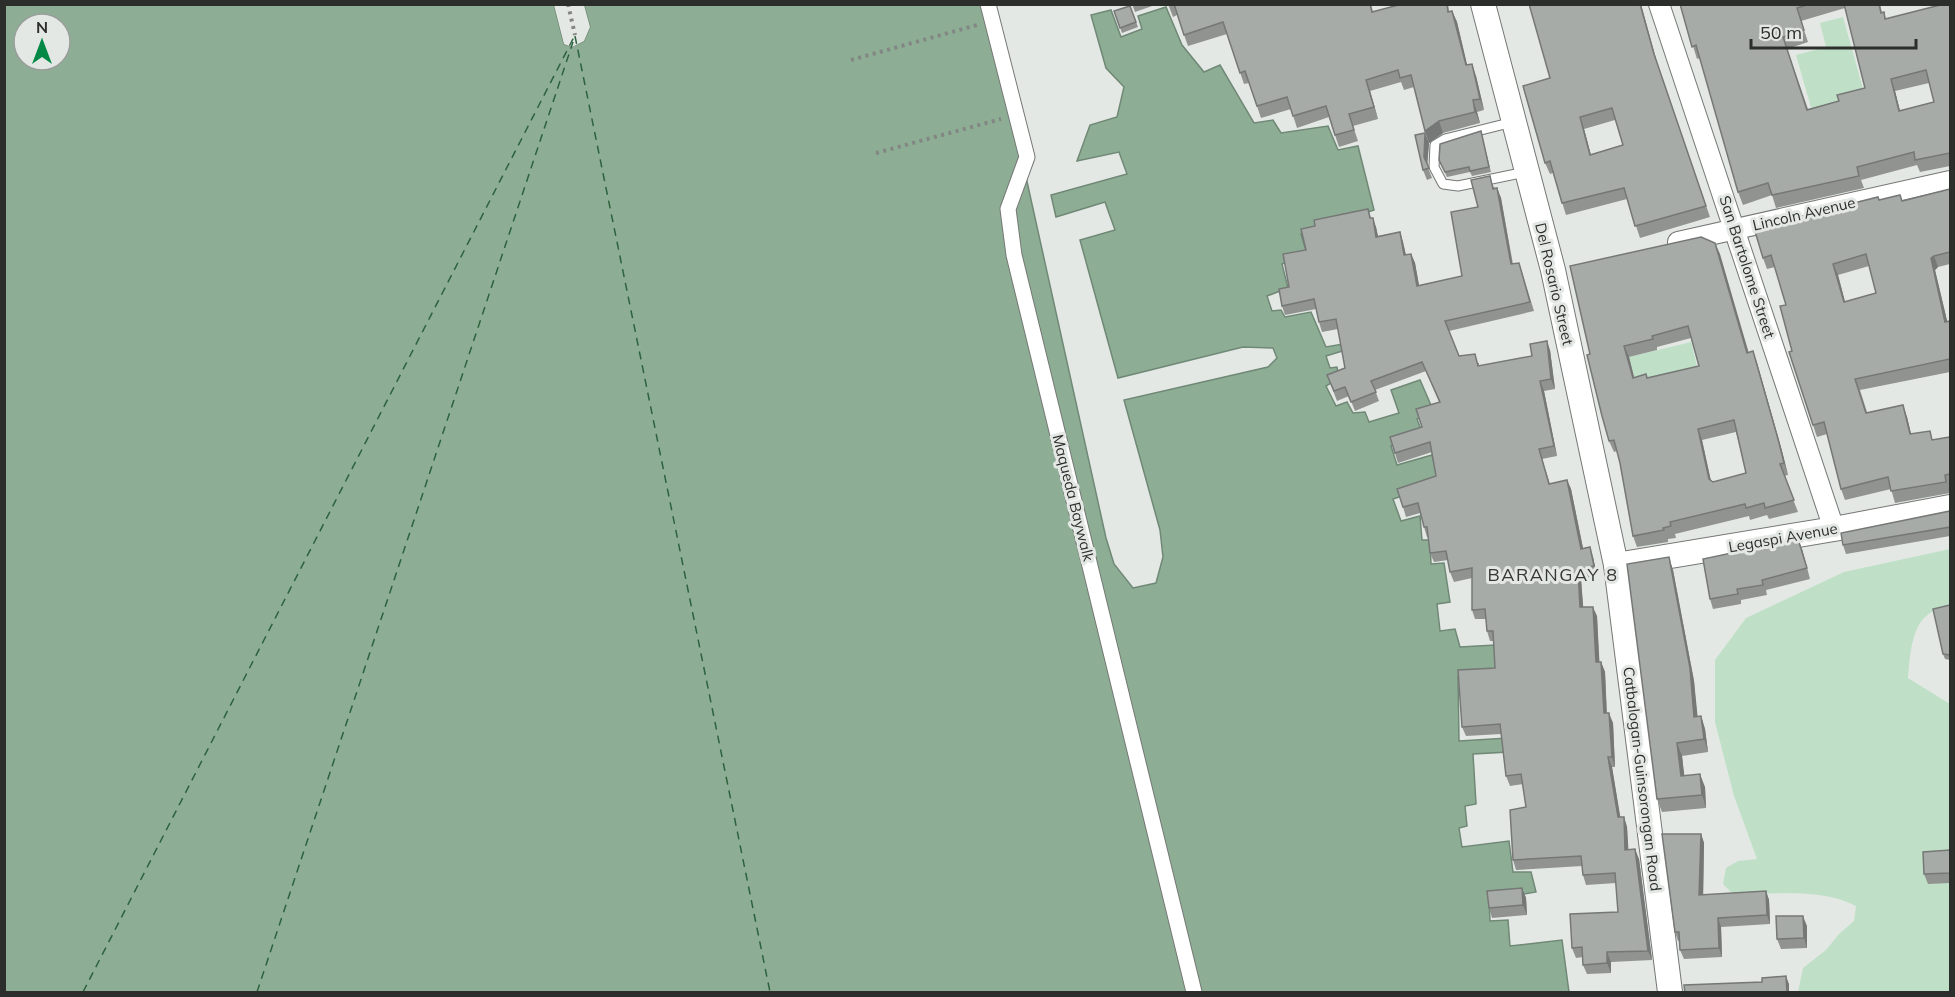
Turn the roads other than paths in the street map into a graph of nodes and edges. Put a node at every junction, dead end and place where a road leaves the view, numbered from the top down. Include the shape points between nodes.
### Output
1 (988, 4) edge
2 (1483, 4) edge
3 (1659, 4) edge
4 (1513, 122) junction
5 (1527, 172) junction
6 (1950, 181) edge
7 (1735, 230) junction
8 (1655, 248) edge
9 (1950, 507) edge
10 (1834, 530) junction
11 (1616, 566) junction
12 (1194, 993) edge
13 (1670, 993) edge

1 - 12 street, Maqueda Baywalk via 1027,157 1008,209 1014,255
2 - 4 street, Del Rosario Street
3 - 7 street, San Bartolome Street
4 - 5 street, Del Rosario Street
4 - 5 lane via 1445,139 1435,145 1434,167 1443,184 1458,186
5 - 11 street, Del Rosario Street via 1564,268
6 - 7 street, Lincoln Avenue
7 - 8 street, Lincoln Avenue
7 - 10 street, San Bartolome Street
9 - 10 street, Legaspi Avenue
10 - 11 street, Legaspi Avenue
11 - 13 street, Catbalogan-Guinsorongan Road

